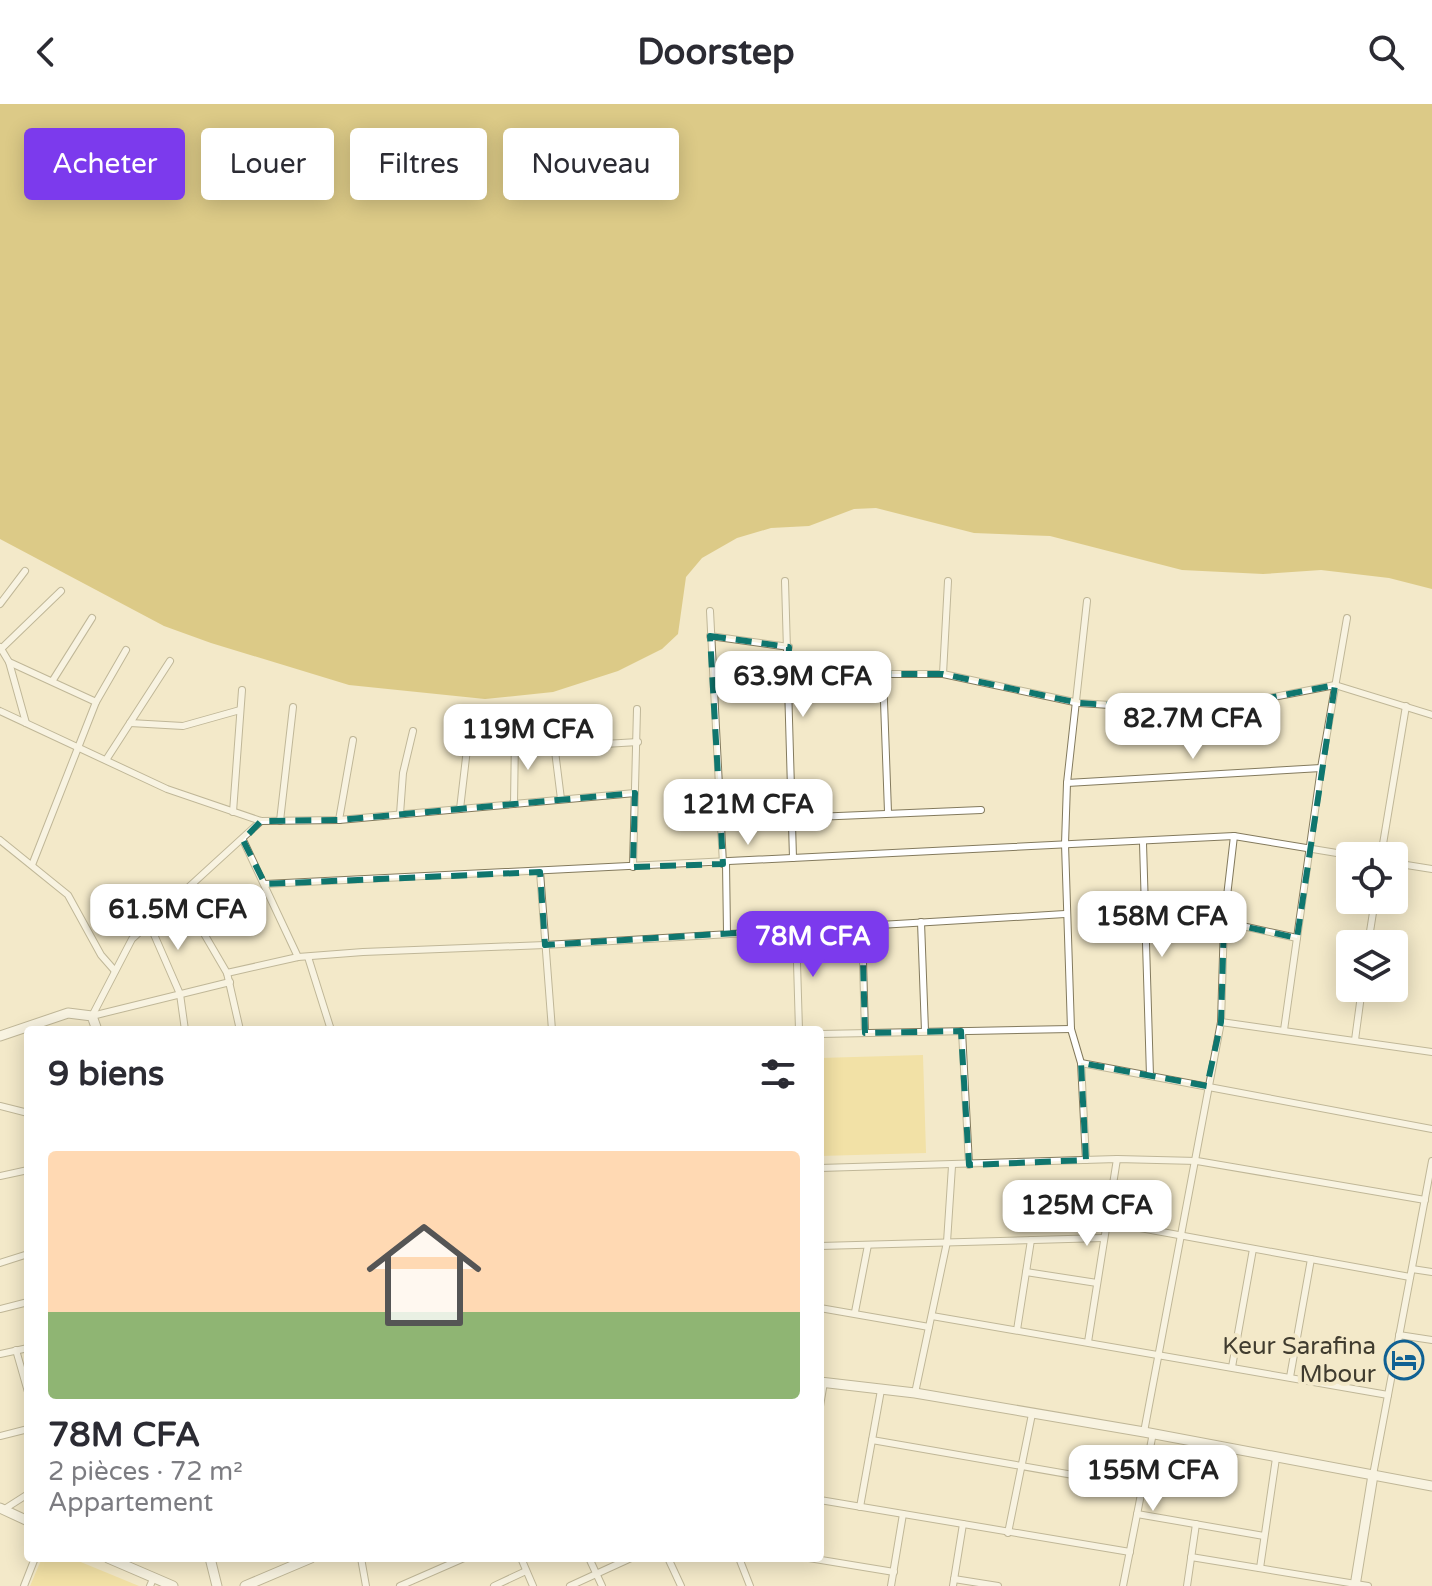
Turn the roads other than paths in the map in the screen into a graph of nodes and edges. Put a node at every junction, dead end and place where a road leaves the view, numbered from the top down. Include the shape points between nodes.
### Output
1 (25, 571) dead end
2 (785, 581) dead end
3 (948, 581) dead end
4 (61, 591) dead end
5 (1087, 601) dead end
6 (0, 604) edge
7 (710, 611) dead end
8 (92, 618) dead end
9 (1347, 618) dead end
10 (710, 636) junction
11 (1, 647) edge
12 (789, 647) junction
13 (126, 650) dead end
14 (170, 661) dead end
15 (9, 662) junction
16 (883, 674) junction
17 (943, 674) junction
18 (53, 680) junction
19 (1335, 685) junction
20 (788, 687) junction
21 (242, 690) dead end
22 (96, 702) junction
23 (1079, 703) junction
24 (1406, 706) junction
25 (293, 707) dead end
26 (637, 709) dead end
27 (240, 710) junction
28 (0, 711) edge
29 (1432, 715) edge
30 (26, 723) junction
31 (130, 723) junction
32 (413, 731) dead end
33 (353, 740) dead end
34 (638, 742) junction
35 (78, 746) junction
36 (554, 747) junction
37 (467, 749) dead end
38 (106, 760) junction
39 (1321, 768) junction
40 (1067, 783) junction
41 (635, 793) junction
42 (561, 799) junction
43 (514, 804) junction
44 (460, 809) junction
45 (981, 810) dead end
46 (233, 812) junction
47 (888, 812) junction
48 (400, 814) junction
49 (791, 818) junction
50 (339, 820) junction
51 (261, 821) junction
52 (280, 821) junction
53 (1234, 836) junction
54 (0, 840) edge
55 (243, 840) junction
56 (1383, 842) edge
57 (1143, 843) junction
58 (1065, 844) junction
59 (1311, 849) junction
60 (1336, 853) edge
61 (793, 858) junction
62 (724, 864) junction
63 (32, 865) junction
64 (1408, 865) edge
65 (633, 867) junction
66 (1432, 869) edge
67 (540, 872) junction
68 (265, 884) junction
69 (182, 896) junction
70 (1065, 914) junction
71 (921, 922) junction
72 (1224, 922) junction
73 (149, 923) junction
74 (862, 925) junction
75 (796, 929) junction
76 (727, 933) junction
77 (1297, 938) junction
78 (545, 945) junction
79 (298, 957) junction
80 (308, 957) junction
81 (115, 971) junction
82 (227, 973) junction
83 (230, 982) junction
84 (180, 994) junction
85 (1360, 1002) edge
86 (92, 1016) junction
87 (1221, 1022) junction
88 (30, 1026) edge
89 (96, 1026) edge
90 (184, 1026) edge
91 (239, 1026) edge
92 (330, 1026) edge
93 (552, 1026) edge
94 (799, 1026) edge
95 (24, 1028) edge
96 (1071, 1029) junction
97 (1284, 1030) junction
98 (925, 1031) junction
99 (962, 1031) junction
100 (865, 1033) junction
101 (824, 1034) edge
102 (0, 1036) edge
103 (1355, 1040) junction
104 (1432, 1052) edge
105 (1081, 1063) junction
106 (1150, 1076) junction
107 (1207, 1086) junction
108 (0, 1106) edge
109 (24, 1112) edge
110 (1432, 1129) edge
111 (1117, 1159) junction
112 (1086, 1160) junction
113 (1197, 1161) junction
114 (1432, 1161) edge
115 (969, 1165) junction
116 (952, 1166) junction
117 (824, 1168) edge
118 (24, 1171) edge
119 (0, 1176) edge
120 (1425, 1200) junction
121 (1107, 1222) junction
122 (1180, 1236) junction
123 (1103, 1238) junction
124 (1031, 1240) junction
125 (947, 1242) junction
126 (868, 1245) junction
127 (824, 1246) edge
128 (1253, 1249) junction
129 (24, 1255) edge
130 (1311, 1259) junction
131 (1, 1260) edge
132 (1026, 1272) junction
133 (1432, 1272) edge
134 (1411, 1273) junction
135 (1097, 1283) junction
136 (24, 1303) edge
137 (824, 1308) edge
138 (0, 1309) edge
139 (855, 1312) junction
140 (932, 1316) junction
141 (929, 1327) junction
142 (1017, 1330) junction
143 (1399, 1335) junction
144 (1432, 1340) edge
145 (1088, 1342) junction
146 (24, 1349) edge
147 (16, 1350) junction
148 (0, 1354) edge
149 (1160, 1357) junction
150 (1232, 1367) junction
151 (24, 1374) edge
152 (1290, 1377) junction
153 (824, 1382) edge
154 (881, 1390) junction
155 (915, 1393) junction
156 (1388, 1395) junction
157 (1032, 1414) junction
158 (24, 1430) edge
159 (1149, 1432) junction
160 (0, 1436) edge
161 (872, 1440) junction
162 (1276, 1458) junction
163 (1022, 1465) junction
164 (1373, 1475) junction
165 (1432, 1486) edge
166 (1142, 1487) junction
167 (24, 1496) edge
168 (824, 1501) edge
169 (860, 1507) junction
170 (1, 1509) edge
171 (903, 1514) junction
172 (1137, 1514) junction
173 (24, 1519) edge
174 (963, 1524) junction
175 (1196, 1524) junction
176 (1008, 1533) junction
177 (1264, 1536) junction
178 (1130, 1552) junction
179 (1191, 1557) junction
180 (824, 1560) edge
181 (33, 1562) edge
182 (211, 1562) edge
183 (302, 1562) edge
184 (362, 1562) edge
185 (455, 1562) edge
186 (523, 1562) edge
187 (591, 1562) edge
188 (622, 1562) edge
189 (670, 1562) edge
190 (741, 1562) edge
191 (129, 1563) edge
192 (1260, 1568) junction
193 (526, 1571) junction
194 (894, 1572) junction
195 (597, 1574) junction
196 (152, 1582) edge
197 (954, 1583) edge
198 (1355, 1585) edge
199 (24, 1586) edge
200 (173, 1586) edge
201 (217, 1586) edge
202 (245, 1586) edge
203 (366, 1586) edge
204 (400, 1586) edge
205 (494, 1586) edge
206 (533, 1586) edge
207 (570, 1586) edge
208 (602, 1586) edge
209 (681, 1586) edge
210 (750, 1586) edge
211 (891, 1586) edge
212 (998, 1586) edge
213 (1123, 1586) edge
214 (1187, 1586) edge
215 (1368, 1586) edge

1 - 6 street
2 - 12 street
3 - 17 street
4 - 11 street
5 - 23 street
7 - 10 street
8 - 18 street
9 - 19 street
10 - 12 street
10 - 62 street
11 - 15 street
12 - 20 street
13 - 22 street
14 - 31 street
15 - 18 street
15 - 30 street
16 - 17 street
16 - 20 street
16 - 47 street
17 - 23 street
18 - 22 street
19 - 23 street via 1202,711
19 - 24 street
19 - 39 street
20 - 49 street
21 - 27 street
22 - 35 street
23 - 40 street
24 - 29 street
24 - 56 street
25 - 52 street
26 - 34 street
27 - 31 street via 183,726
27 - 46 street
28 - 30 street
30 - 35 street
31 - 38 street
32 - 48 street
33 - 50 street
34 - 36 street
34 - 41 street
35 - 38 street
35 - 63 street
36 - 42 street
36 - 43 street via 551,732 515,737
37 - 44 street
38 - 46 street
39 - 40 street
39 - 59 street
40 - 58 street
41 - 42 street
41 - 65 street
42 - 43 street
43 - 44 street
44 - 48 street
45 - 47 street
46 - 51 street
47 - 49 street
48 - 50 street
49 - 61 street
50 - 52 street
51 - 52 street
51 - 55 street
53 - 57 street
53 - 59 street
53 - 72 street
54 - 63 street
55 - 68 street
55 - 69 street
57 - 58 street
57 - 106 street
58 - 61 street
58 - 70 street
59 - 60 street
59 - 77 street
61 - 62 street
62 - 65 street
62 - 76 street
63 - 81 street via 68,895
64 - 66 street
65 - 67 street
67 - 68 street
67 - 78 street
68 - 79 street
69 - 73 street
69 - 82 street
70 - 71 street
70 - 96 street
71 - 74 street
71 - 98 street
72 - 77 street
72 - 87 street
73 - 81 street via 132,939
73 - 84 street
74 - 75 street
74 - 100 street
75 - 76 street
75 - 94 street
76 - 78 street
77 - 97 street
78 - 80 street
78 - 93 street
79 - 80 street
79 - 82 street
80 - 92 street
81 - 86 street
82 - 83 street
83 - 84 street
83 - 91 street
84 - 86 street
84 - 90 street
85 - 103 street
86 - 88 main road via 68,1013
86 - 89 main road
87 - 97 street
87 - 107 street
95 - 102 main road
96 - 99 street
96 - 105 street
97 - 103 street
98 - 99 street
98 - 100 street
99 - 115 street
100 - 101 street
103 - 104 street
105 - 106 street
105 - 112 street
106 - 107 street
107 - 110 street
107 - 113 street
108 - 109 street
111 - 112 street
111 - 113 street
111 - 121 street
112 - 115 street
113 - 120 street
113 - 122 street
114 - 120 street
115 - 116 street
116 - 117 street
116 - 125 street
118 - 119 street
120 - 134 street
121 - 122 street
121 - 123 street
122 - 128 street
122 - 149 street
123 - 124 street
123 - 135 street
124 - 125 street
124 - 132 street
125 - 126 street
125 - 140 street
126 - 127 street
126 - 139 street
128 - 130 street
128 - 150 street
129 - 131 street
130 - 134 street
130 - 152 street
132 - 135 street
132 - 142 street
133 - 134 street
134 - 143 street
135 - 145 street
136 - 138 street
137 - 139 street
139 - 141 street
140 - 141 street
140 - 142 street
141 - 155 street
142 - 145 street
143 - 144 street
143 - 156 street
145 - 149 street
146 - 147 street
147 - 148 street
147 - 151 street
149 - 150 street
149 - 159 street
150 - 152 street
152 - 156 street
153 - 154 main road
154 - 155 main road
154 - 161 street
155 - 157 main road
156 - 164 street
157 - 159 main road
157 - 163 street
158 - 160 street
159 - 162 main road
159 - 166 street
161 - 163 street
161 - 169 street
162 - 164 main road
162 - 177 street
163 - 166 street
163 - 176 street
164 - 165 main road
164 - 198 main road
166 - 172 street
167 - 170 street
168 - 169 street
169 - 171 street
170 - 173 main road
171 - 174 street
171 - 194 street
172 - 175 street
172 - 178 street
174 - 176 street
174 - 197 street
175 - 177 street
175 - 179 street
176 - 178 street
177 - 192 street
178 - 213 street
179 - 192 street
179 - 214 street
180 - 194 street
181 - 199 street
182 - 201 main road
183 - 202 main road
184 - 203 street
185 - 204 street
186 - 193 street
187 - 195 street
188 - 195 street
189 - 209 street
190 - 210 street
191 - 196 main road
192 - 198 street
193 - 205 street
193 - 206 street
194 - 211 street
195 - 207 street
195 - 208 street
196 - 200 main road
197 - 212 street
198 - 215 street

